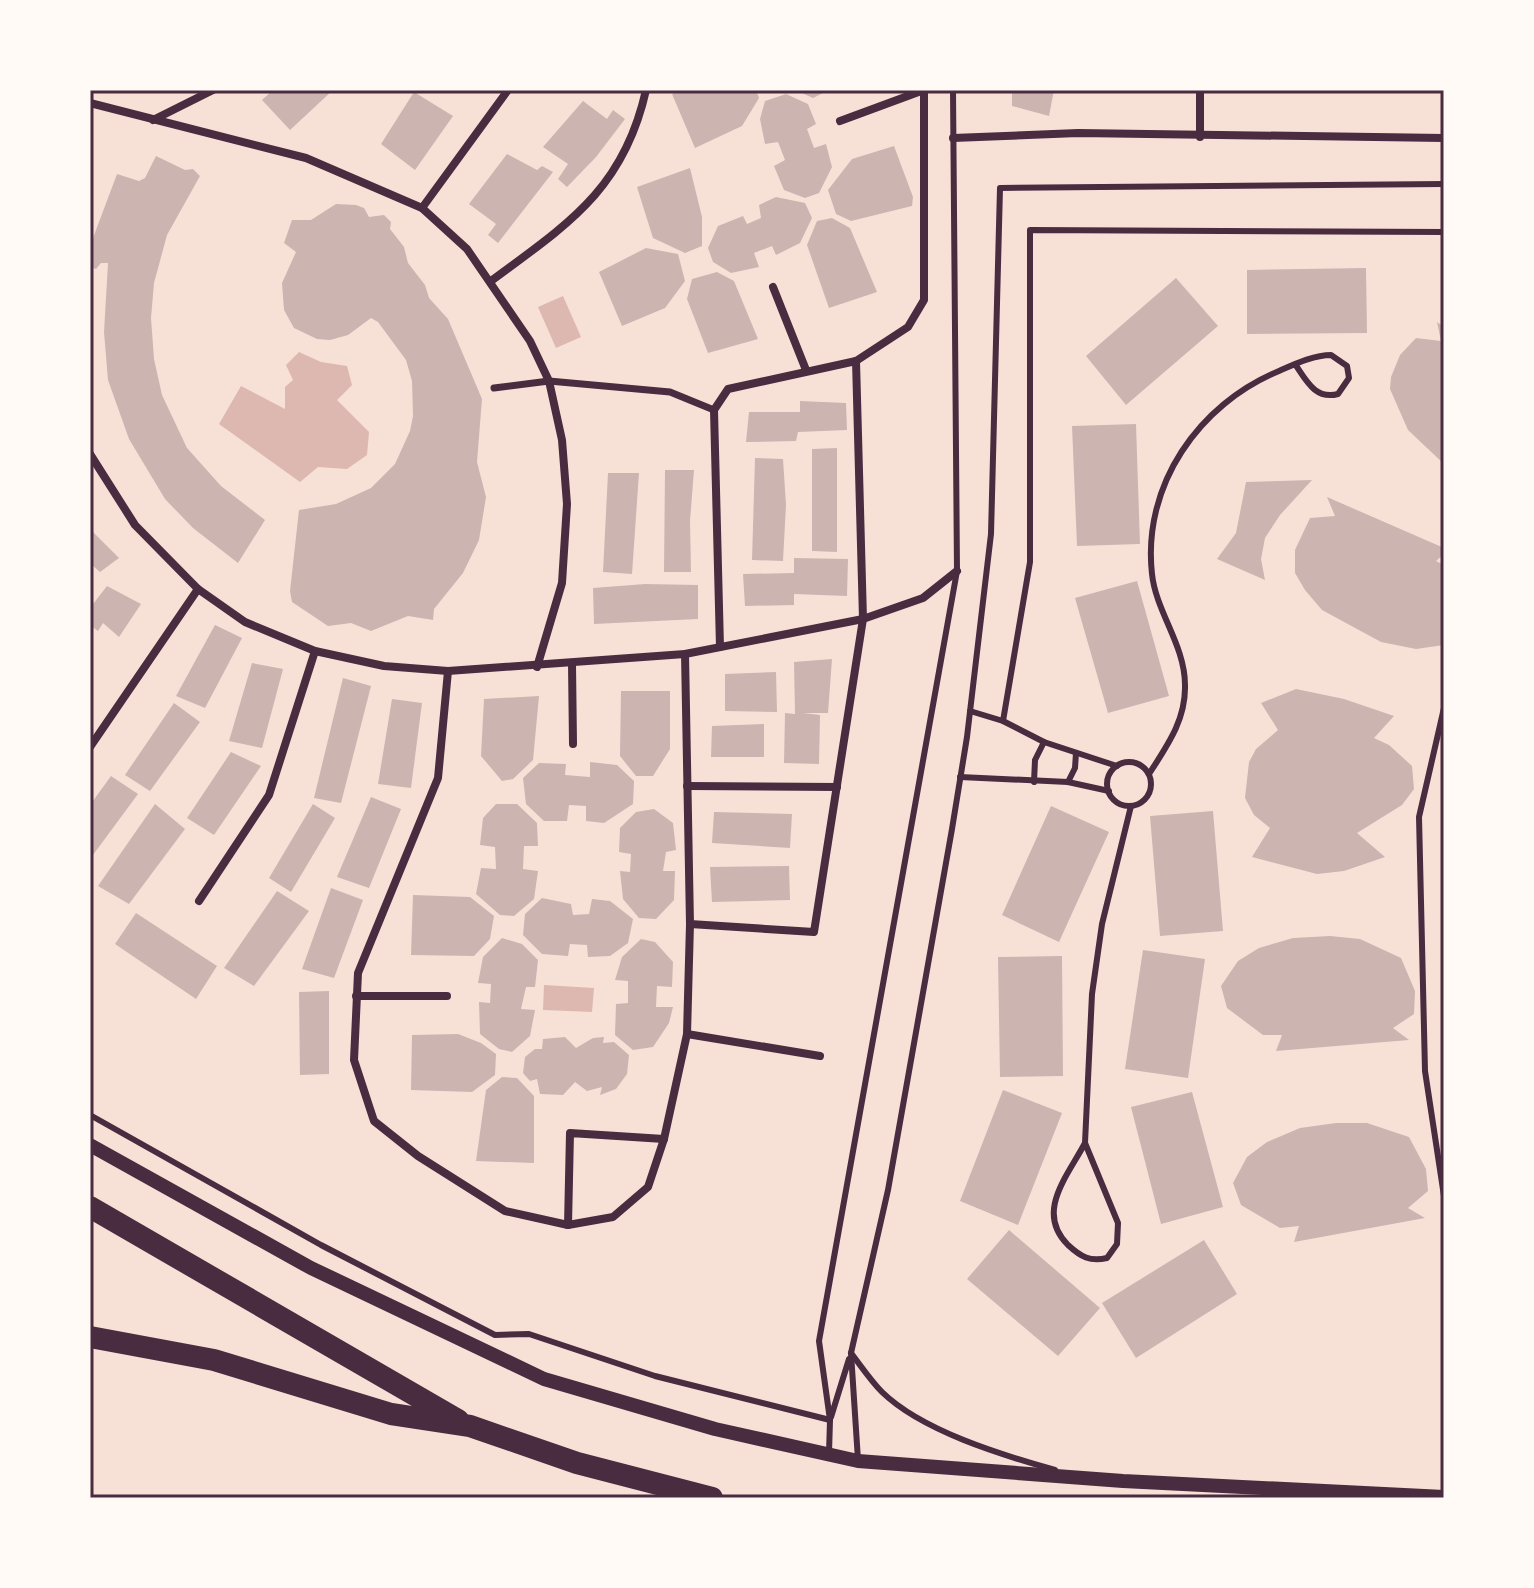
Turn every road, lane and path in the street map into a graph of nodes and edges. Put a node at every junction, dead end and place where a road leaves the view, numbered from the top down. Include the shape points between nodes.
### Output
1 (213, 90) edge
2 (508, 90) edge
3 (646, 90) edge
4 (924, 90) edge
5 (953, 90) edge
6 (1200, 90) edge
7 (90, 103) edge
8 (152, 120) junction
9 (840, 121) dead end
10 (1200, 137) junction
11 (953, 138) junction
12 (1444, 138) edge
13 (1444, 184) edge
14 (422, 208) junction
15 (1444, 232) edge
16 (491, 281) junction
17 (773, 287) dead end
18 (856, 361) junction
19 (1295, 364) junction
20 (806, 370) junction
21 (549, 381) junction
22 (494, 388) dead end
23 (714, 410) junction
24 (90, 454) edge
25 (957, 571) junction
26 (198, 589) junction
27 (863, 619) junction
28 (720, 647) junction
29 (315, 651) junction
30 (685, 654) junction
31 (572, 664) junction
32 (537, 667) junction
33 (448, 671) junction
34 (1444, 708) edge
35 (970, 711) junction
36 (1003, 721) junction
37 (1044, 742) junction
38 (573, 744) dead end
39 (90, 747) edge
40 (1076, 753) junction
41 (1117, 766) junction
42 (1149, 774) junction
43 (960, 777) junction
44 (1034, 782) junction
45 (1068, 782) junction
46 (687, 786) junction
47 (837, 787) junction
48 (1109, 791) junction
49 (1131, 806) junction
50 (199, 901) dead end
51 (690, 924) junction
52 (356, 996) junction
53 (447, 996) dead end
54 (687, 1034) junction
55 (820, 1056) dead end
56 (90, 1115) edge
57 (664, 1139) junction
58 (1085, 1143) junction
59 (90, 1145) edge
60 (1444, 1196) edge
61 (90, 1207) edge
62 (568, 1225) junction
63 (90, 1337) edge
64 (851, 1353) junction
65 (830, 1420) junction
66 (470, 1426) junction
67 (828, 1456) junction
68 (858, 1461) junction
69 (1074, 1476) junction
70 (1444, 1497) edge
71 (712, 1498) edge

1 - 8 street
2 - 14 street
3 - 16 street via 640,118 612,178 559,230
4 - 9 street
4 - 18 street via 924,300 908,327
5 - 11 lane
6 - 10 street
7 - 8 street
8 - 14 street via 306,158
10 - 11 street via 1078,133
10 - 12 street
11 - 25 lane
13 - 35 lane via 1000,188 991,534
14 - 16 street via 467,249
15 - 36 lane via 1030,230 1030,562
16 - 21 street
17 - 20 street
18 - 20 street
18 - 27 street
19 - 19 lane via 1338,356 1349,372 1347,384 1338,394 1324,395
19 - 42 lane via 1258,379 1220,404 1188,440 1166,479 1153,524 1152,576 1182,661 1185,685 1176,730
20 - 23 street via 728,389
21 - 22 street
21 - 23 street via 670,392
21 - 32 street via 562,440 567,504 562,583
23 - 28 street
24 - 26 street via 135,525
25 - 27 street via 923,598
25 - 65 lane via 819,1341
26 - 29 street via 245,622
26 - 39 street
27 - 28 street
27 - 47 street
28 - 30 street
29 - 33 street via 384,666
29 - 50 street via 269,795
30 - 31 street
30 - 46 street
31 - 32 street
31 - 38 street
32 - 33 street
33 - 52 street via 438,778 358,973
34 - 60 lane via 1419,817 1425,1071
35 - 36 lane
35 - 43 lane
36 - 37 lane
37 - 40 lane
37 - 44 lane via 1035,760
40 - 41 lane
40 - 45 lane
41 - 42 lane via 1138,764
41 - 48 lane via 1109,777
42 - 49 lane via 1149,795
43 - 44 lane
43 - 64 lane via 888,1190
44 - 45 lane
45 - 48 lane
46 - 47 street
46 - 51 street
47 - 51 street via 814,932
48 - 49 lane via 1117,802
49 - 58 lane via 1102,924 1092,994
51 - 54 street
52 - 53 street
52 - 62 street via 354,1060 374,1121 505,1211
54 - 55 street
54 - 57 street
56 - 65 lane via 495,1335 529,1334 655,1376
57 - 62 street via 648,1187 613,1217
57 - 62 street via 570,1133
58 - 58 lane via 1118,1223 1117,1244 1107,1258 1093,1261 1057,1234 1051,1217
59 - 67 street via 311,1268 544,1379
61 - 66 highway
63 - 66 highway via 214,1360 391,1414
64 - 65 lane
64 - 68 lane
64 - 69 lane via 883,1393 936,1427 997,1453
65 - 67 lane
66 - 71 highway via 577,1463
67 - 68 street
68 - 69 street
69 - 70 street

